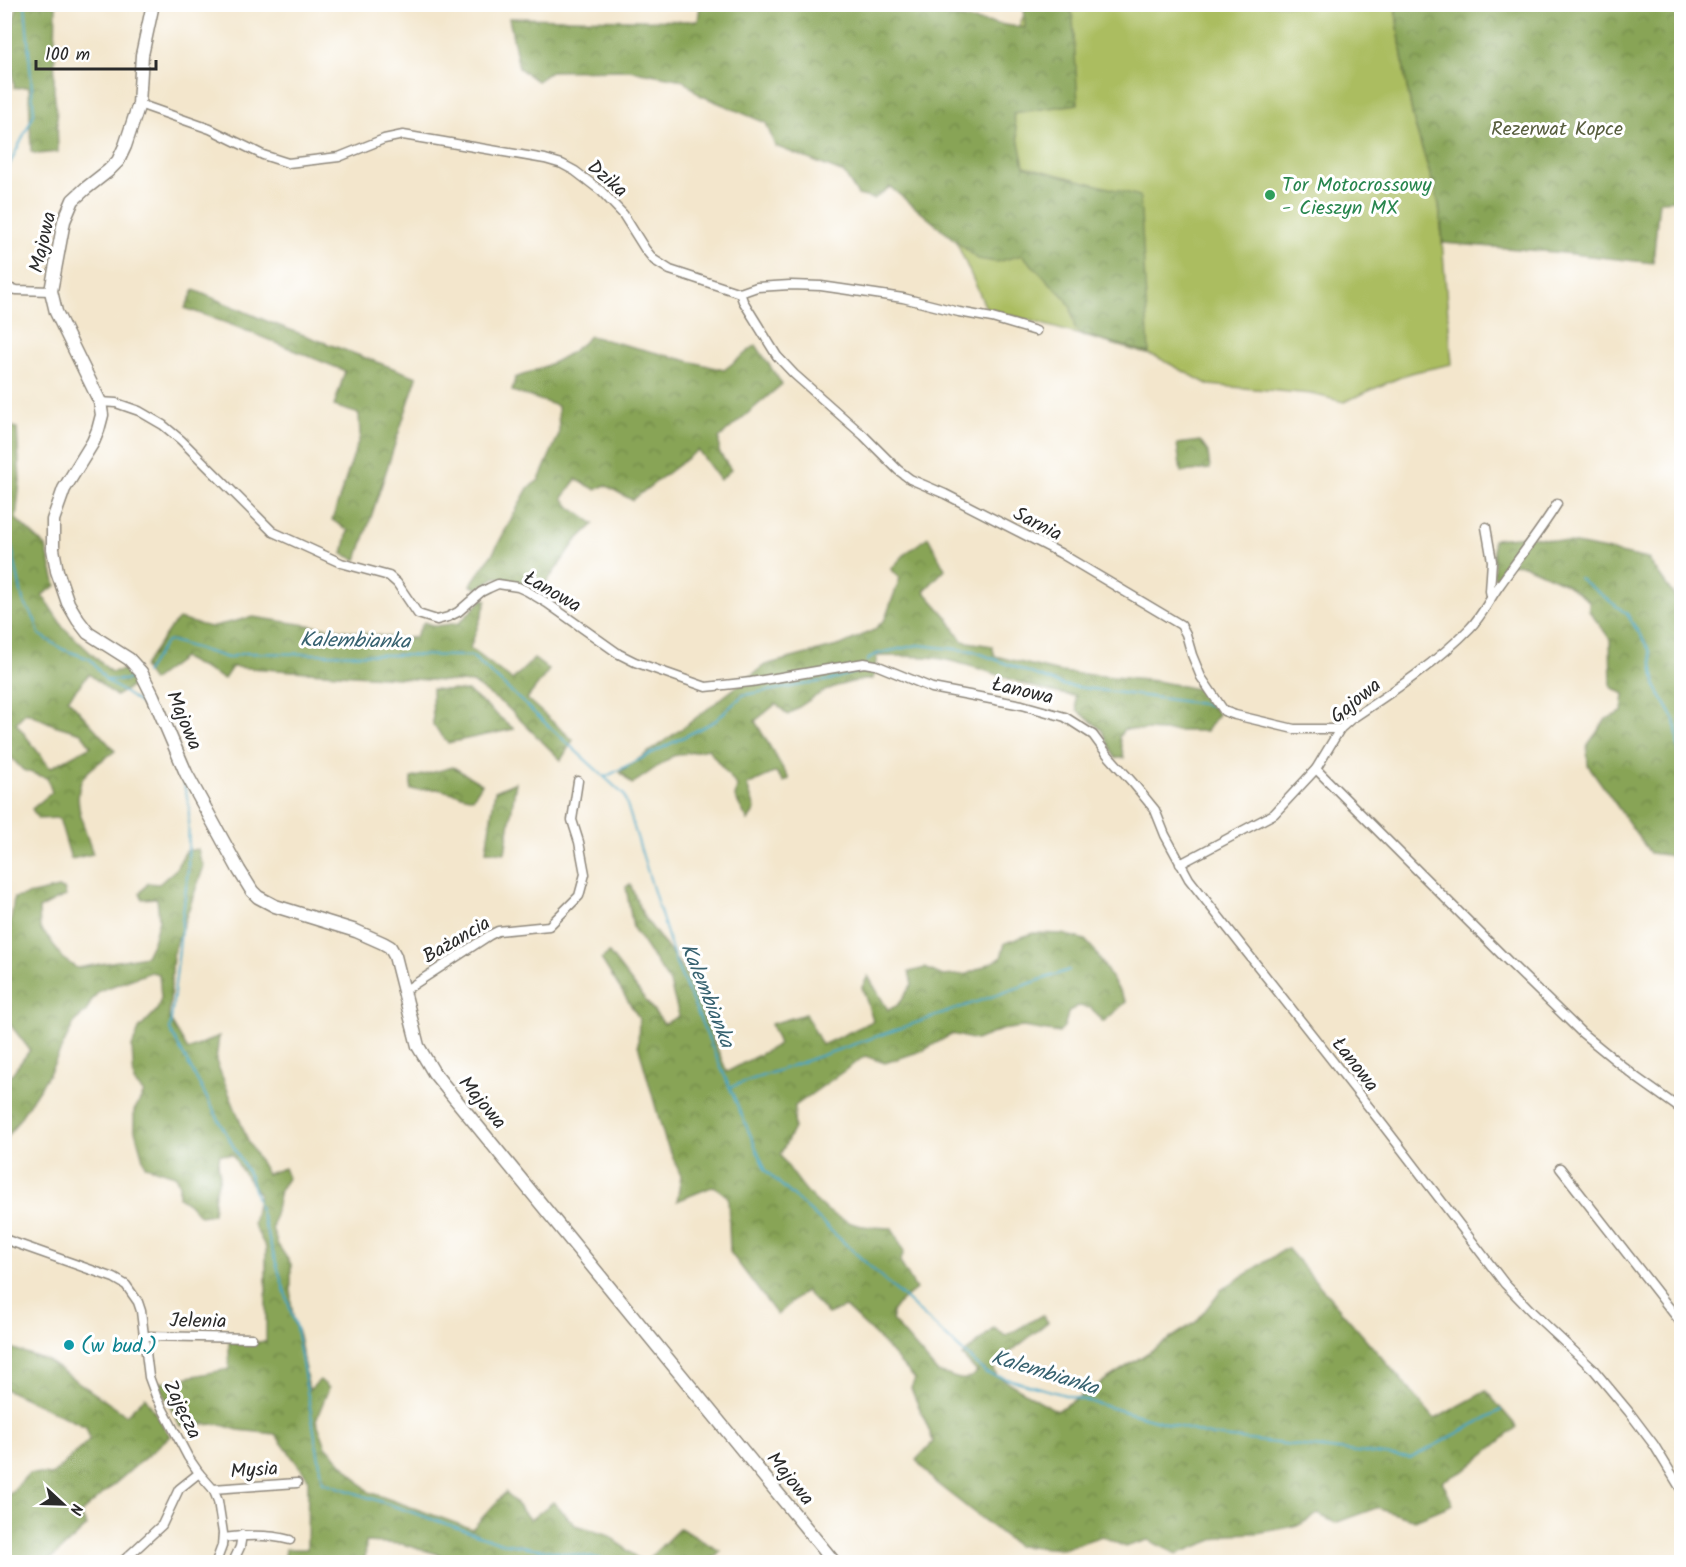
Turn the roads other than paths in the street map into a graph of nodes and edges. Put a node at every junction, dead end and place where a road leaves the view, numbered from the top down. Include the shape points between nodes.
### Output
1 (153, 4) edge
2 (139, 104) junction
3 (4, 288) edge
4 (51, 291) junction
5 (740, 292) junction
6 (1036, 331) dead end
7 (100, 402) junction
8 (1557, 504) dead end
9 (1486, 527) dead end
10 (1491, 596) junction
11 (1340, 729) junction
12 (1316, 769) junction
13 (578, 781) dead end
14 (1180, 864) junction
15 (404, 991) junction
16 (1682, 1110) edge
17 (1560, 1168) dead end
18 (4, 1239) edge
19 (1682, 1324) edge
20 (144, 1336) junction
21 (252, 1338) dead end
22 (199, 1473) junction
23 (297, 1483) dead end
24 (213, 1489) junction
25 (1682, 1491) edge
26 (242, 1535) junction
27 (223, 1538) junction
28 (290, 1540) dead end
29 (122, 1563) edge
30 (216, 1563) edge
31 (233, 1563) edge
32 (834, 1563) edge

1 - 2 street, Majowa via 142,55
2 - 4 street, Majowa via 118,161 85,189 68,211
2 - 5 street, Dzika via 288,163 339,157 403,135 562,164 601,190 623,214 654,260 670,270
3 - 4 street
4 - 7 street, Majowa via 56,312
5 - 6 street, Dzika via 757,287 821,286 903,298
5 - 11 street, Sarnia via 777,356 898,470 1060,553 1181,625 1201,676 1224,711 1294,729
7 - 14 street, Łanowa via 139,411 163,425 273,532 341,563 389,576 418,614 437,620 448,617 480,592 498,584 507,585 527,591 619,654 705,687 864,663 932,688 1065,717 1093,735 1155,810
7 - 15 street, Majowa via 98,430 64,489 53,520 57,571 69,603 88,633 129,659 143,674 186,773 252,891 275,906 356,931 390,947
8 - 10 street
9 - 10 street, Gajowa via 1492,561
10 - 11 street, Gajowa via 1479,619 1437,658
11 - 12 street, Gajowa
12 - 14 street, Gajowa via 1274,814
12 - 16 street via 1582,1033
13 - 15 street, Bażancia via 572,820 585,874 579,896 549,926 490,935
14 - 25 street, Łanowa via 1505,1284 1594,1370 1654,1445
15 - 32 street, Majowa via 418,1046 434,1073
17 - 19 street
18 - 20 street, Zajęcza via 126,1285 138,1302
20 - 21 street, Jelenia
20 - 22 street, Zajęcza via 149,1377 156,1396
22 - 24 street, Zajęcza
22 - 29 street via 179,1489 162,1525
23 - 24 street, Mysia
24 - 27 street, Zajęcza
26 - 27 street
26 - 28 street
26 - 31 street
27 - 30 street, Zajęcza

